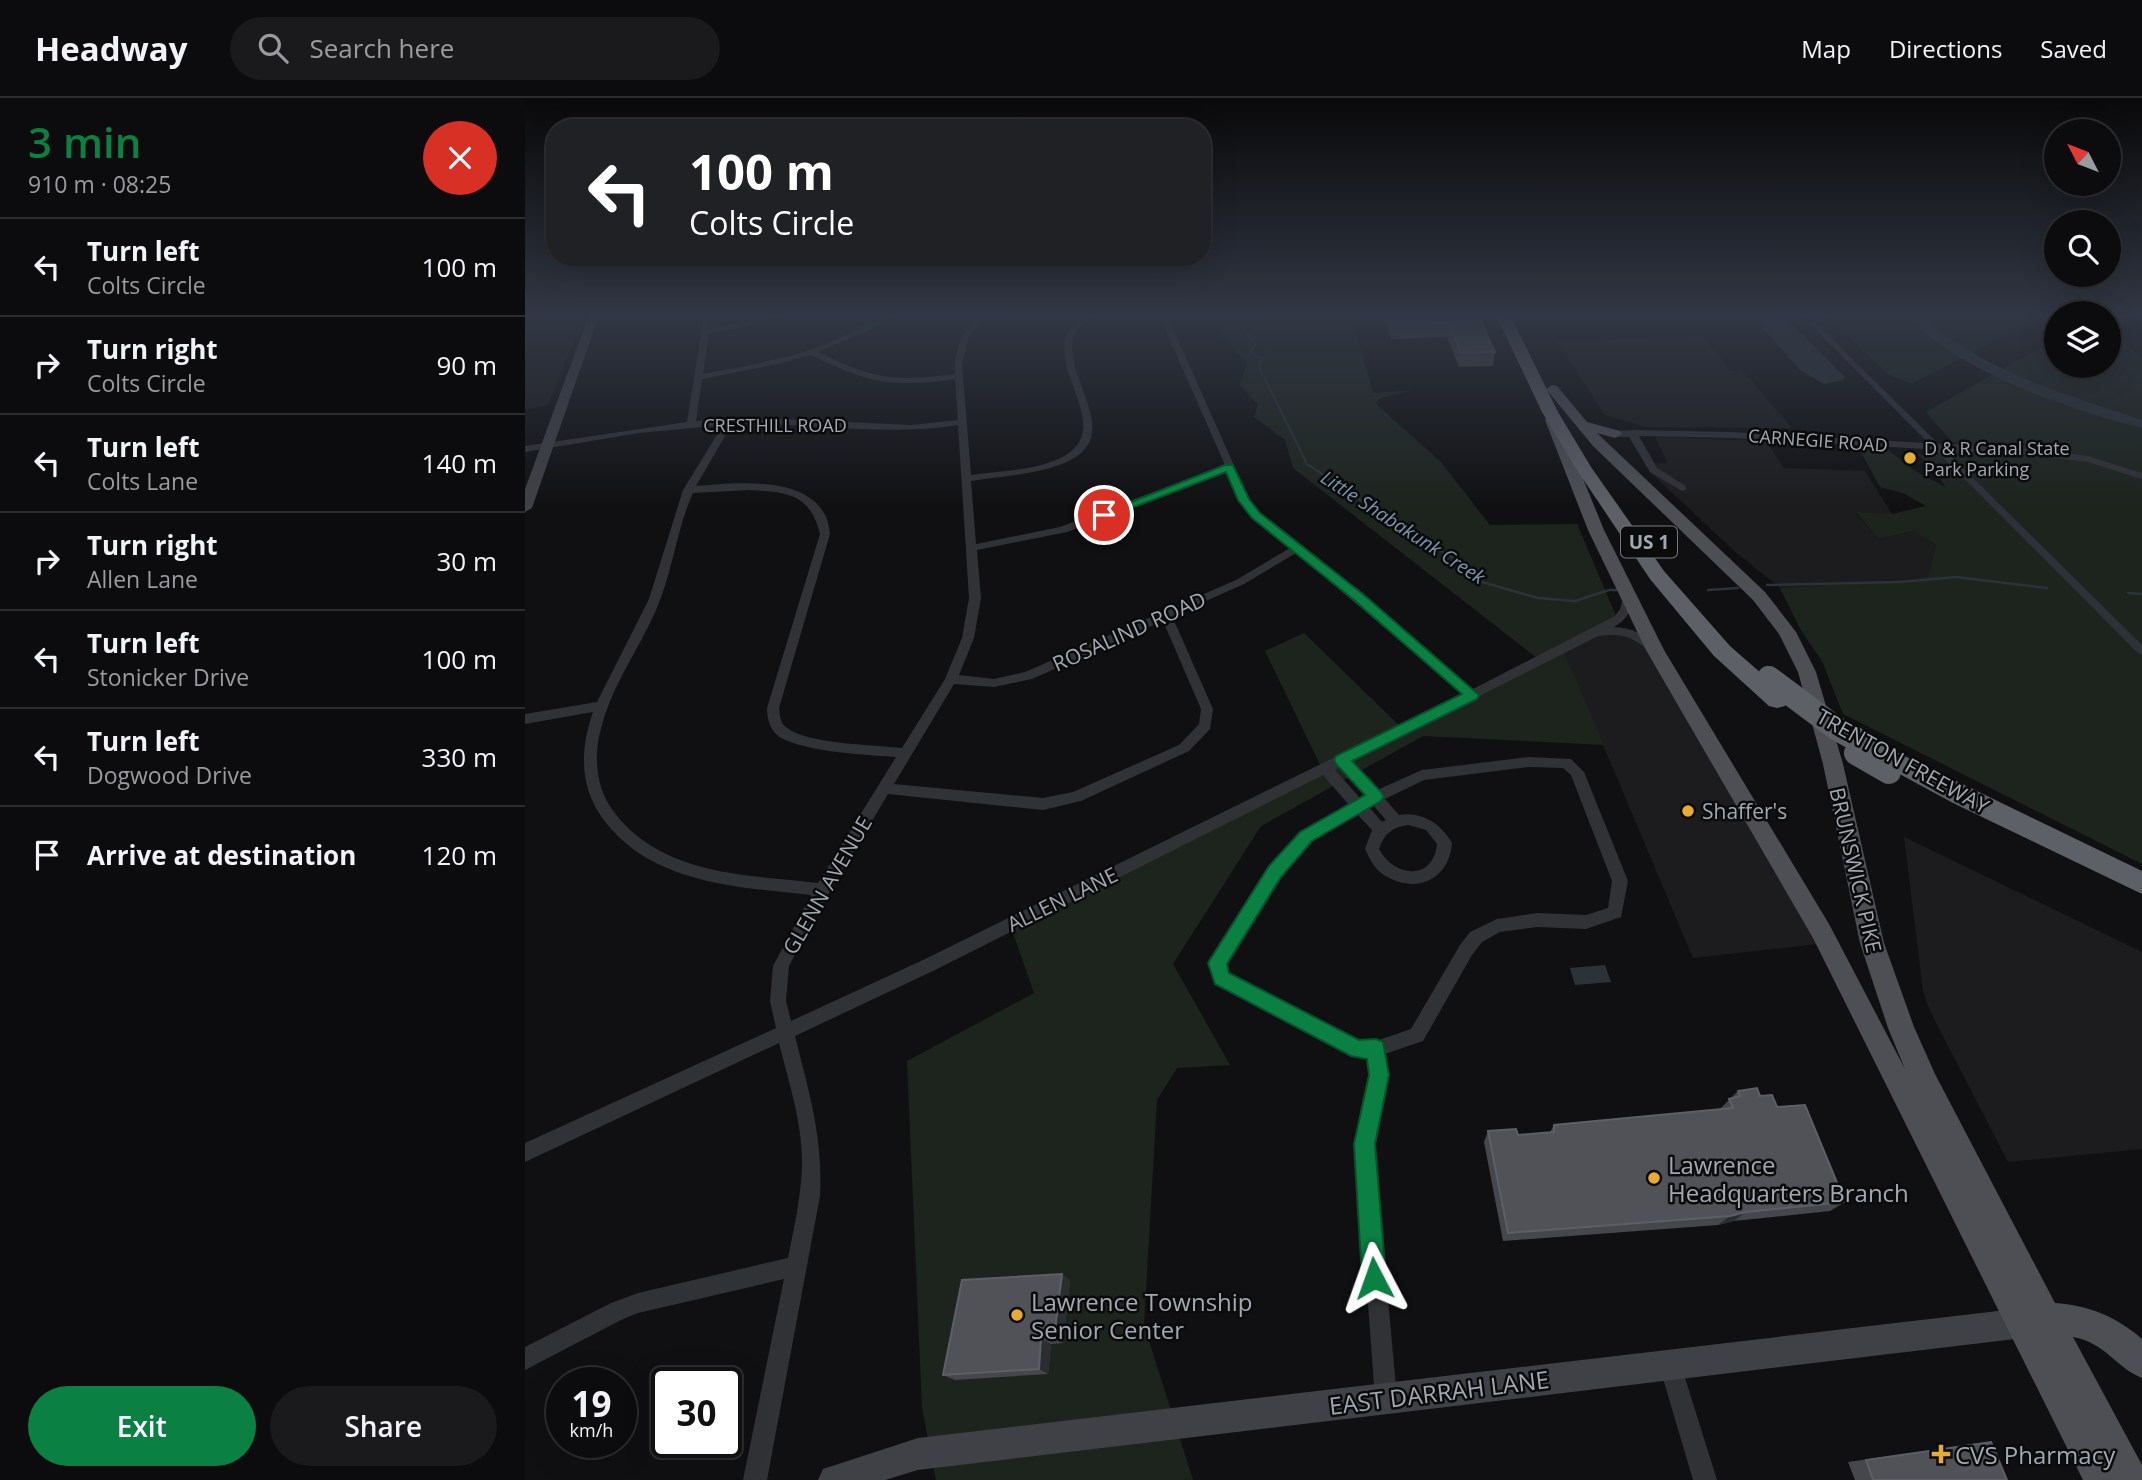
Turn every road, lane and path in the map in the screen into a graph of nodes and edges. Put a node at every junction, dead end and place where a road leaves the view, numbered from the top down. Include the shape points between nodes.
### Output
1 (571, 379) edge
2 (698, 379) edge
3 (890, 379) edge
4 (930, 379) edge
5 (958, 379) edge
6 (1078, 379) edge
7 (1191, 379) edge
8 (1534, 379) edge
9 (1547, 379) edge
10 (1552, 389) junction
11 (1550, 412) junction
12 (729, 422) junction
13 (962, 422) junction
14 (691, 424) junction
15 (1632, 433) junction
16 (1610, 441) junction
17 (547, 445) junction
18 (525, 449) edge
19 (1229, 467) junction
20 (2142, 476) edge
21 (966, 479) junction
22 (1682, 488) dead end
23 (688, 490) junction
24 (525, 508) edge
25 (971, 548) junction
26 (1297, 548) junction
27 (1625, 592) junction
28 (1165, 615) junction
29 (1593, 633) junction
30 (1655, 650) junction
31 (951, 679) junction
32 (1472, 695) junction
33 (602, 706) junction
34 (525, 719) edge
35 (906, 753) junction
36 (1342, 760) junction
37 (1884, 763) junction
38 (1325, 768) junction
39 (885, 788) junction
40 (1375, 797) junction
41 (1358, 806) junction
42 (1396, 821) junction
43 (1380, 830) junction
44 (2142, 883) edge
45 (823, 890) junction
46 (2142, 896) edge
47 (785, 1032) junction
48 (1376, 1049) junction
49 (525, 1153) edge
50 (797, 1266) junction
51 (2033, 1321) junction
52 (525, 1359) edge
53 (2142, 1362) edge
54 (1670, 1365) junction
55 (1386, 1398) junction
56 (755, 1480) edge
57 (834, 1480) edge
58 (1705, 1480) edge
59 (2102, 1480) edge
60 (2131, 1480) edge

1 - 17 street
2 - 14 street
3 - 4 street
5 - 13 street, GLENN AVENUE
6 - 21 street via 1089,429 1084,445 1053,463
7 - 19 street
8 - 11 highway, BRUNSWICK PIKE / US 1
9 - 10 highway, BRUNSWICK PIKE / US 1
10 - 16 main road, BRUNSWICK PIKE via 1583,425
10 - 37 highway, TRENTON FREEWAY / US 1, bridge via 1622,507 1707,617 1769,678
11 - 27 main road, BRUNSWICK PIKE
11 - 37 highway, TRENTON FREEWAY / US 1, bridge via 1664,584 1722,651 1777,700 1842,745
12 - 13 street, CRESTHILL ROAD via 914,429
12 - 14 street, CRESTHILL ROAD
12 - 23 street
13 - 21 street, GLENN AVENUE
14 - 17 street, CRESTHILL ROAD
15 - 16 street, CARNEGIE ROAD
15 - 20 street, CARNEGIE ROAD via 1785,436 2052,452 2104,462
15 - 22 street via 1653,470
16 - 51 main road, BRUNSWICK PIKE via 1759,596 1798,650 1833,764 1869,933 1891,1002
17 - 18 street, CRESTHILL ROAD
17 - 24 street
19 - 25 street via 1063,530
19 - 26 street via 1248,507
21 - 25 street, GLENN AVENUE
23 - 33 street via 651,608
23 - 35 street via 776,489 816,507 825,534 773,717 782,732 801,741
25 - 31 street, GLENN AVENUE via 973,617
26 - 28 street, ROSALIND ROAD via 1240,582
26 - 32 street
27 - 29 street, ALLEN LANE via 1623,615
27 - 30 main road, BRUNSWICK PIKE
28 - 31 street, ROSALIND ROAD via 1018,679 995,683
28 - 39 street via 1207,709 1205,726 1184,748 1076,797 1043,804
29 - 30 street, ALLEN LANE via 1623,632 1641,638
29 - 32 street, ALLEN LANE
30 - 51 main road, BRUNSWICK PIKE via 1815,920
31 - 35 street, GLENN AVENUE
32 - 36 street, ALLEN LANE
33 - 34 street
33 - 45 street via 591,741 592,779 607,815 633,842 698,872
35 - 39 street, GLENN AVENUE
36 - 38 street, ALLEN LANE
36 - 40 street
37 - 44 highway, TRENTON FREEWAY / US 1
37 - 46 highway, TRENTON FREEWAY / US 1
38 - 41 street
38 - 47 street, ALLEN LANE
39 - 45 street, GLENN AVENUE
40 - 41 street
40 - 42 street
40 - 48 street via 1422,775 1529,762 1566,763 1577,772 1620,881 1615,912 1586,922 1537,920 1497,926 1476,937 1417,1035
41 - 43 street
41 - 48 street via 1306,836 1275,872 1217,963 1222,978 1242,990 1358,1050
42 - 43 street
42 - 43 street via 1420,821 1440,834 1446,853 1435,871 1414,878 1381,867 1373,849
45 - 47 street, GLENN AVENUE via 781,965 778,1001
47 - 49 street, ALLEN LANE
47 - 50 street, GLENN AVENUE via 809,1130 812,1164
48 - 55 street via 1379,1075 1365,1144
50 - 52 street via 638,1303
50 - 56 street, GLENN AVENUE
51 - 53 main road via 2074,1319 2092,1324
51 - 54 street, EAST DARRAH LANE
51 - 59 main road, BRUNSWICK PIKE
51 - 60 main road, BRUNSWICK PIKE
54 - 55 street, EAST DARRAH LANE
54 - 58 street
55 - 57 street, EAST DARRAH LANE via 918,1454

